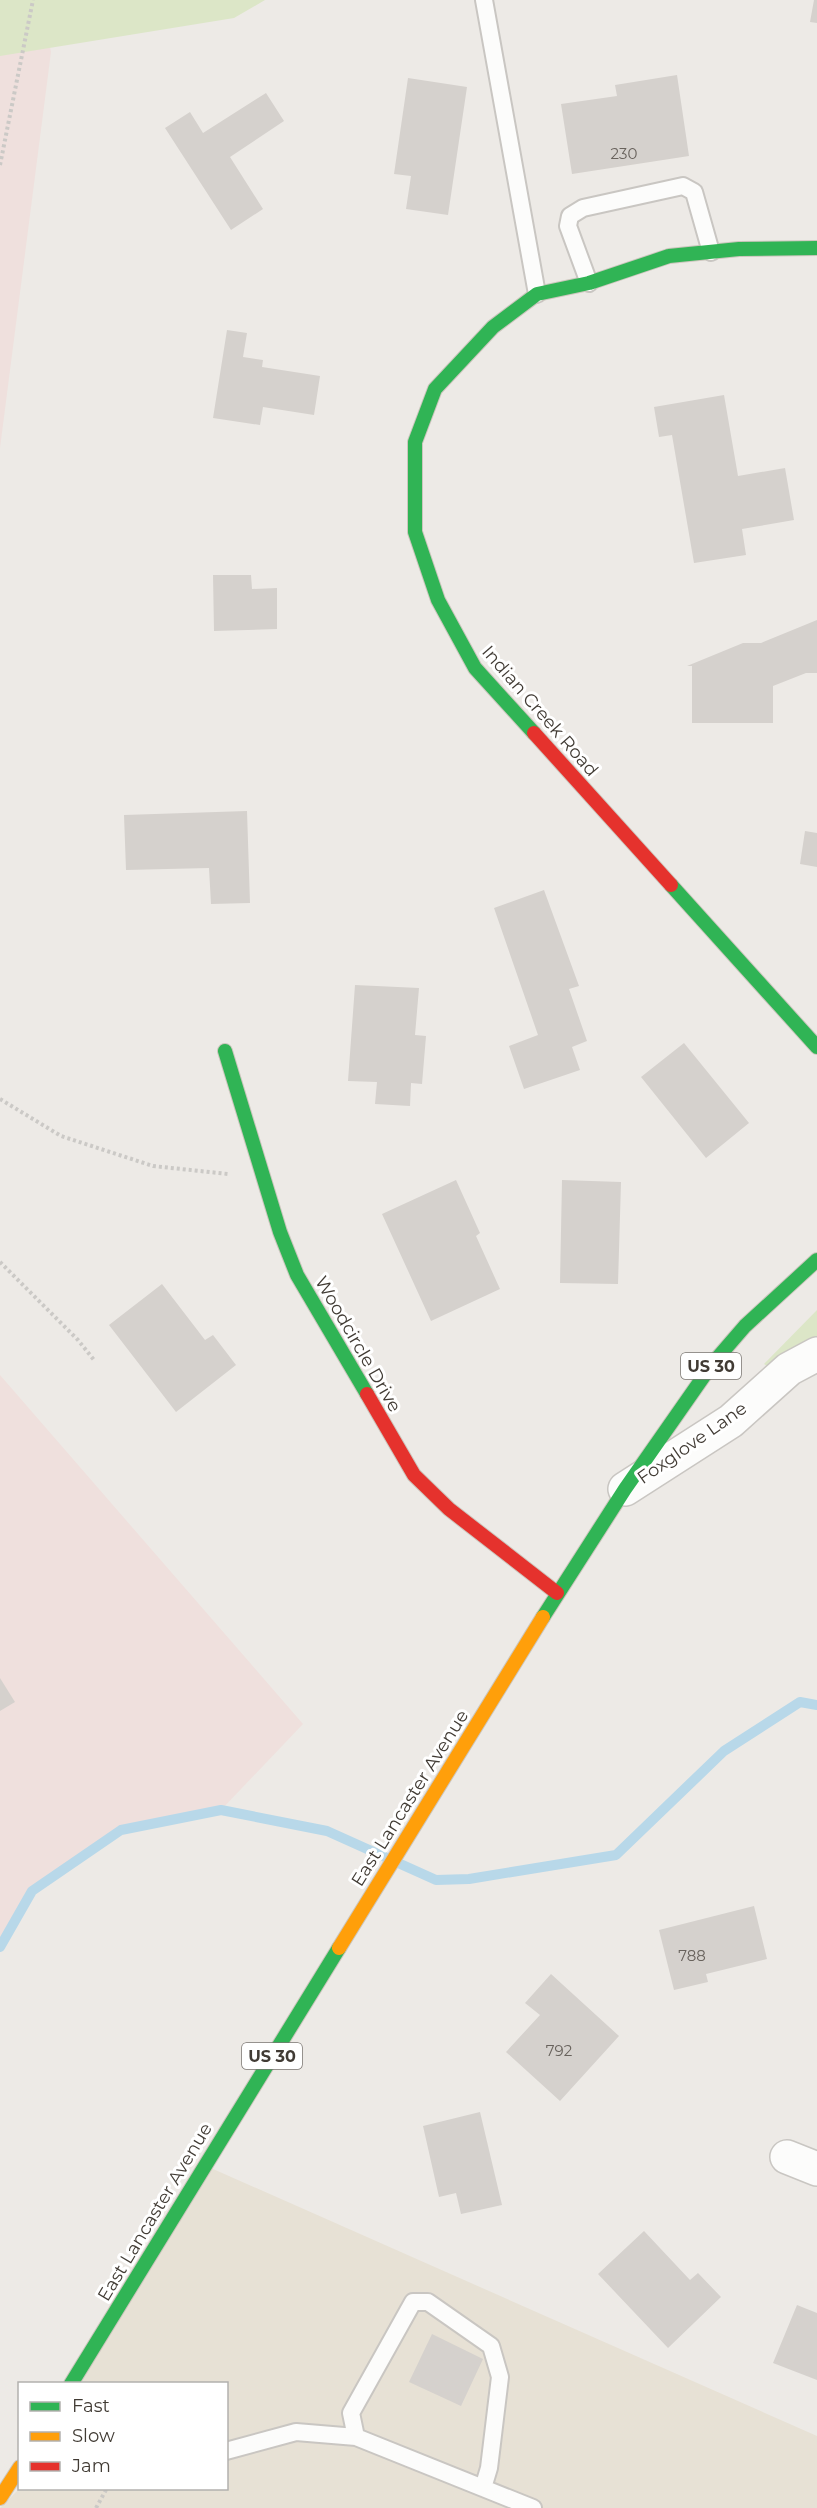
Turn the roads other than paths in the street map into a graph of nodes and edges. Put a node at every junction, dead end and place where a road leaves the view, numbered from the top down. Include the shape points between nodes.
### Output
1 (484, 0) edge
2 (817, 248) edge
3 (711, 252) junction
4 (589, 283) junction
5 (537, 294) junction
6 (817, 1047) edge
7 (225, 1051) dead end
8 (817, 1260) edge
9 (817, 1354) edge
10 (625, 1489) junction
11 (557, 1593) junction
12 (787, 2157) dead end
13 (817, 2169) edge
14 (72, 2382) edge
15 (356, 2437) junction
16 (228, 2450) edge
17 (18, 2470) edge
18 (483, 2488) junction
19 (0, 2498) edge
20 (533, 2508) edge

1 - 5 lane
2 - 3 main road, Indian Creek Road
3 - 4 main road, Indian Creek Road via 669,256
3 - 4 lane via 694,192 683,186 584,208 570,216 568,225
4 - 5 main road, Indian Creek Road
5 - 6 main road, Indian Creek Road via 493,327 435,389 415,442 415,532 438,600 475,668
7 - 11 main road, Woodcircle Drive via 280,1232 297,1275 414,1475 449,1509
8 - 10 main road, East Lancaster Avenue / US 30 via 745,1326 712,1363
9 - 10 street, Foxglove Lane via 789,1369 730,1421
10 - 11 main road, East Lancaster Avenue / US 30
11 - 14 main road, East Lancaster Avenue / US 30
12 - 13 street
15 - 16 lane via 296,2432
15 - 18 lane
15 - 18 lane via 351,2413 413,2302 428,2302 492,2346 500,2377
17 - 19 main road
18 - 20 lane

